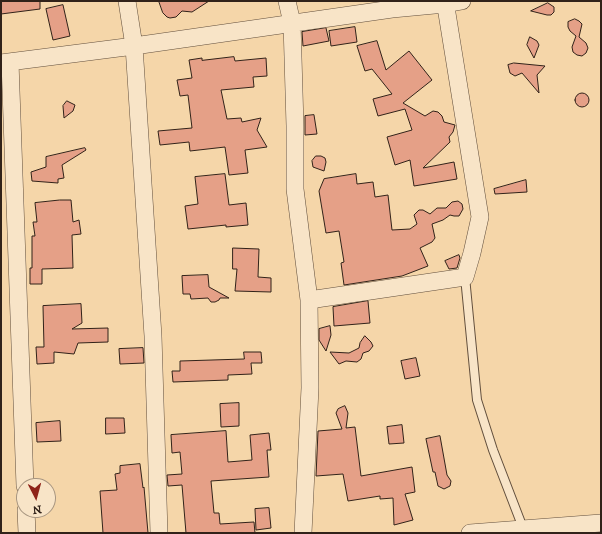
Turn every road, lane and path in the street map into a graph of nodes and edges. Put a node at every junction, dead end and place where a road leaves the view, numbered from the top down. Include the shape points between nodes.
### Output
1 (128, 1) edge
2 (287, 1) edge
3 (462, 1) edge
4 (445, 2) edge
5 (292, 23) junction
6 (134, 46) junction
7 (6, 62) edge
8 (465, 277) junction
9 (309, 300) junction
10 (25, 478) edge
11 (27, 518) edge
12 (601, 523) edge
13 (523, 528) junction
14 (28, 533) edge
15 (159, 533) edge
16 (303, 533) edge
17 (470, 533) edge

1 - 6 street
2 - 5 street
3 - 4 street
4 - 5 street
4 - 8 street via 480,217
5 - 6 street
5 - 9 street via 295,189
6 - 7 street
6 - 15 street via 153,336
7 - 10 street
8 - 9 street
8 - 13 lane via 477,400
9 - 16 street via 310,388
11 - 14 street
12 - 13 street
13 - 17 street

